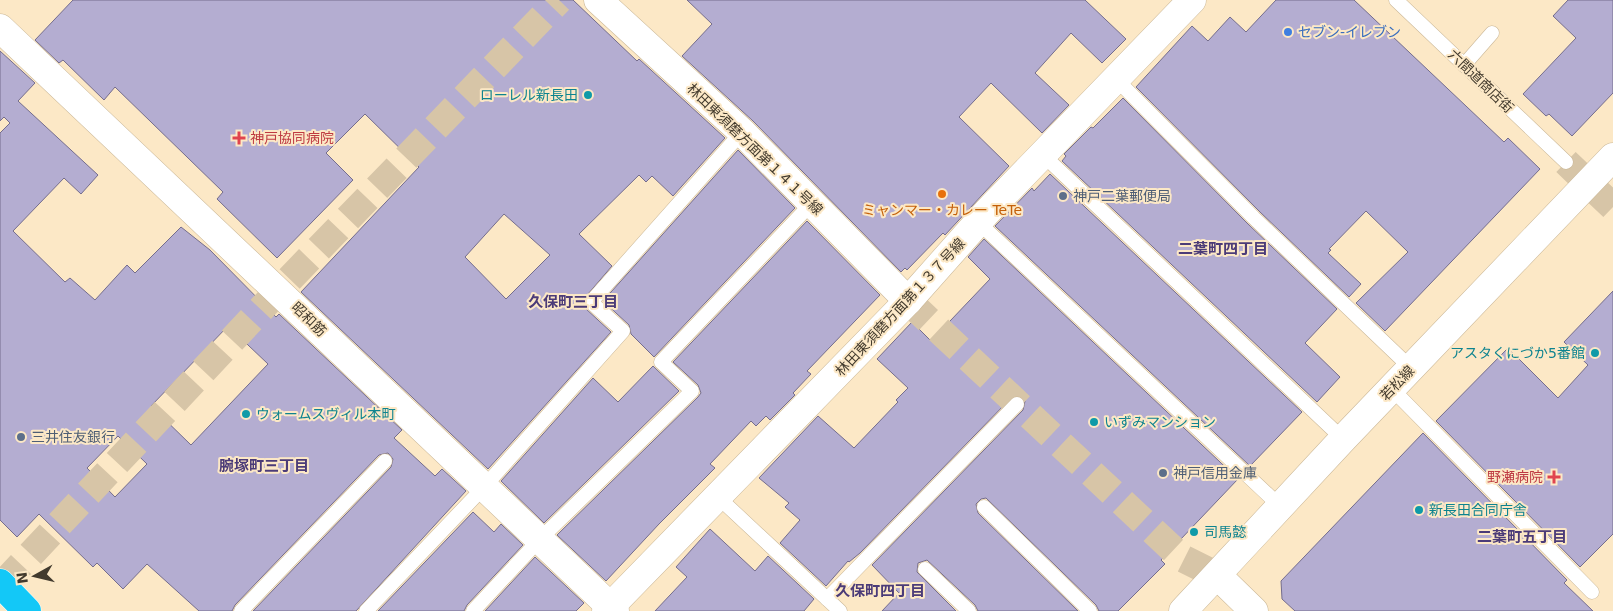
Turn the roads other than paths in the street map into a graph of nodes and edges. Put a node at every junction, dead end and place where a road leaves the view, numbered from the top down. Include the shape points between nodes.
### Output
1 (598, 0) edge
2 (1192, 0) edge
3 (1396, 0) edge
4 (0, 28) edge
5 (1492, 33) dead end
6 (1464, 65) junction
7 (1116, 79) junction
8 (742, 132) junction
9 (1042, 154) junction
10 (1613, 157) edge
11 (1566, 162) tunnel mouth
12 (812, 203) junction
13 (978, 222) junction
14 (908, 302) junction
15 (1411, 368) junction
16 (1392, 388) junction
17 (1017, 404) dead end
18 (1343, 439) junction
19 (385, 461) dead end
20 (484, 487) junction
21 (718, 497) junction
22 (1281, 507) junction
23 (984, 508) dead end
24 (540, 539) junction
25 (925, 569) dead end
26 (1218, 576) junction
27 (1, 585) edge
28 (1592, 592) dead end
29 (827, 599) junction
30 (611, 609) edge
31 (27, 611) edge
32 (241, 611) edge
33 (367, 611) edge
34 (473, 611) edge
35 (840, 611) edge
36 (969, 611) edge
37 (1090, 611) edge
38 (1183, 611) edge
39 (1254, 611) edge

1 - 8 street, 林田東須磨方面第１４１号線
2 - 7 street, 林田東須磨方面第１３７号線
3 - 6 lane, 六間道商店街
4 - 20 street, 昭和筋
5 - 6 lane
6 - 11 lane, 六間道商店街
7 - 9 street, 林田東須磨方面第１３７号線
7 - 15 lane via 1254,218
8 - 12 street, 林田東須磨方面第１４１号線
8 - 20 lane via 591,302 623,331
9 - 13 street, 林田東須磨方面第１３７号線
9 - 18 lane
10 - 15 street, 若松線
12 - 14 street, 林田東須磨方面第１４１号線
12 - 24 lane via 661,362 692,391
13 - 14 street, 林田東須磨方面第１３７号線
13 - 22 lane
14 - 21 street, 林田東須磨方面第１３７号線
15 - 16 street, 若松線
16 - 18 street, 若松線
16 - 28 lane
17 - 29 lane
18 - 22 street, 若松線
19 - 32 lane
20 - 24 street, 昭和筋
20 - 33 lane
21 - 29 lane
21 - 30 street, 林田東須磨方面第１３７号線
22 - 26 street, 若松線
23 - 37 lane
24 - 30 street, 昭和筋
24 - 34 lane
25 - 36 lane
26 - 38 street, 若松線
26 - 39 street
27 - 31 highway
29 - 35 lane

